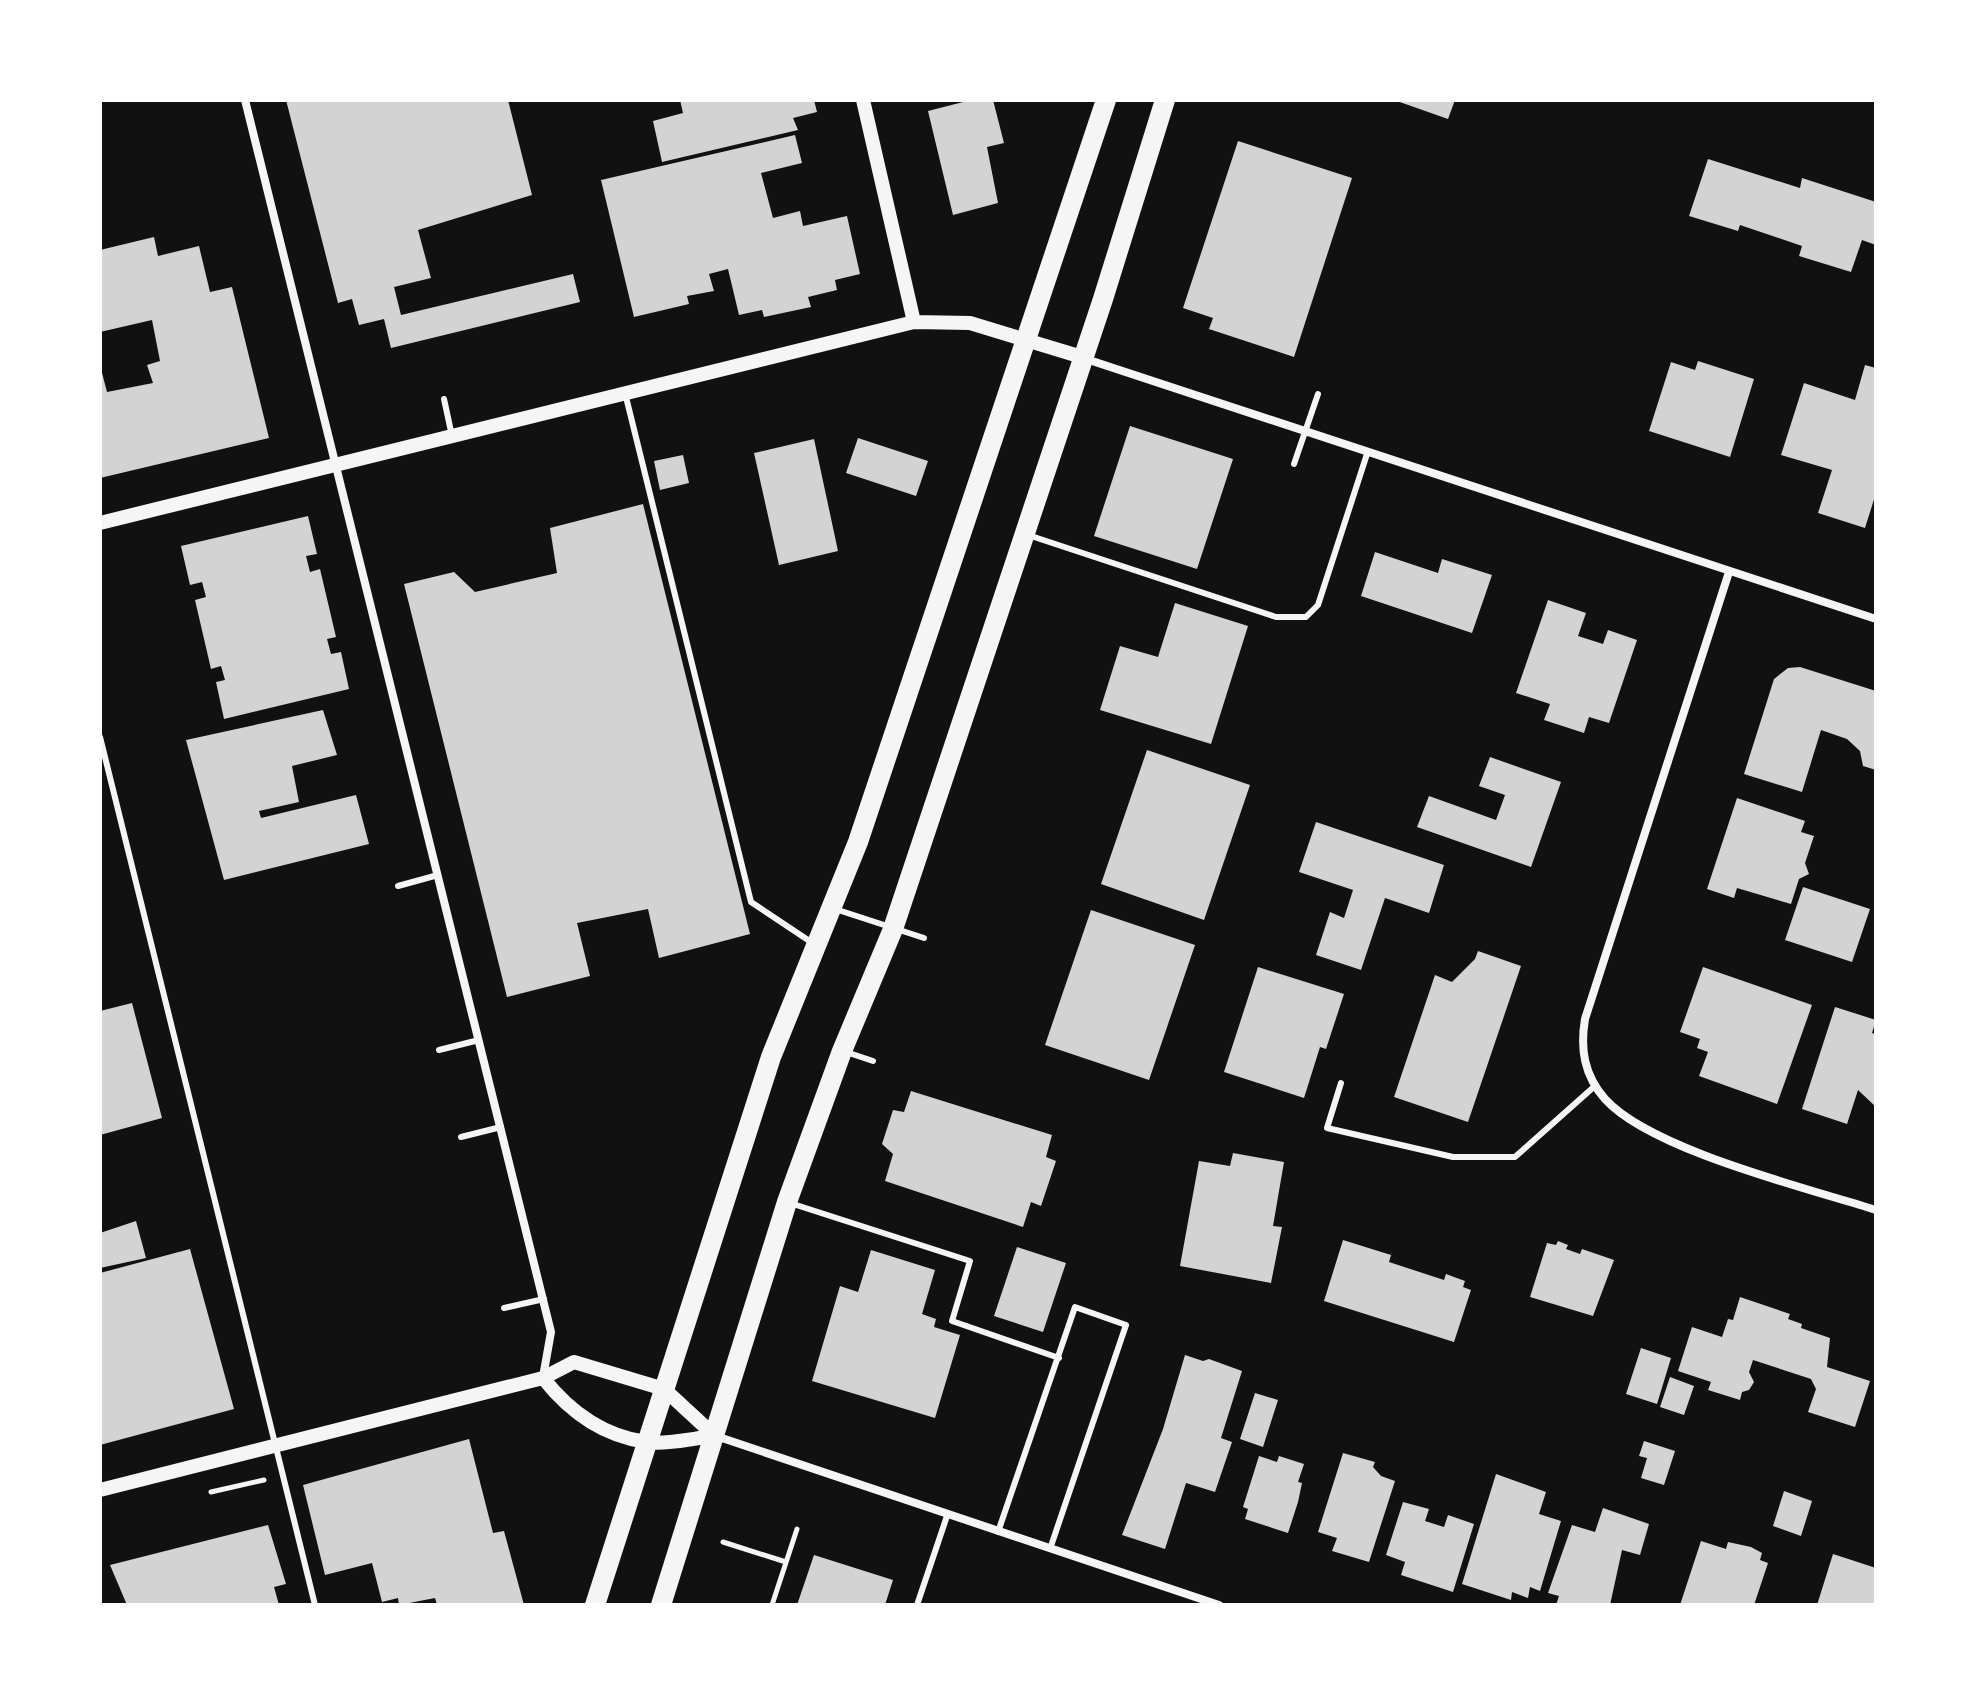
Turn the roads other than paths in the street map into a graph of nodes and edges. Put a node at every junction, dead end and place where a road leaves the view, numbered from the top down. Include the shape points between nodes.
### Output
1 (245, 100) edge
2 (863, 100) edge
3 (1106, 100) edge
4 (1165, 100) edge
5 (914, 322) junction
6 (1027, 341) junction
7 (1082, 357) junction
8 (625, 393) junction
9 (1318, 394) dead end
10 (444, 399) dead end
11 (1305, 433) junction
12 (452, 436) junction
13 (1367, 454) junction
14 (1294, 464) dead end
15 (334, 465) junction
16 (100, 523) edge
17 (1025, 533) junction
18 (1729, 572) junction
19 (1876, 619) edge
20 (100, 737) edge
21 (438, 875) junction
22 (398, 886) dead end
23 (832, 908) junction
24 (893, 929) junction
25 (924, 938) dead end
26 (816, 945) junction
27 (479, 1040) junction
28 (439, 1050) dead end
29 (842, 1051) junction
30 (873, 1061) dead end
31 (1341, 1083) dead end
32 (1596, 1085) junction
33 (501, 1127) junction
34 (461, 1137) dead end
35 (787, 1202) junction
36 (1876, 1210) edge
37 (544, 1299) junction
38 (504, 1308) dead end
39 (1059, 1358) junction
40 (543, 1378) junction
41 (664, 1389) junction
42 (715, 1436) junction
43 (647, 1442) junction
44 (277, 1447) junction
45 (100, 1490) edge
46 (947, 1516) junction
47 (998, 1532) junction
48 (1050, 1549) junction
49 (315, 1605) edge
50 (595, 1605) edge
51 (661, 1605) edge
52 (917, 1605) edge
53 (1219, 1605) edge

1 - 15 street
2 - 5 street
3 - 6 main road
4 - 7 main road
5 - 6 street via 970,323
5 - 8 street
6 - 7 street
6 - 23 main road
7 - 11 street
7 - 17 main road
8 - 12 street
8 - 26 lane via 751,902
9 - 11 lane
10 - 12 lane
11 - 13 street
11 - 14 lane
12 - 15 street
13 - 17 lane via 1318,605 1306,617 1276,617
13 - 18 street
15 - 16 street
15 - 21 street
17 - 24 main road
18 - 19 street
18 - 32 street via 1585,1019 1581,1044 1587,1073
20 - 44 lane
21 - 22 lane
21 - 27 street
23 - 24 lane
23 - 26 main road
24 - 25 lane
24 - 29 main road
26 - 41 main road via 771,1057
27 - 28 lane
27 - 33 street
29 - 30 lane
29 - 35 main road
31 - 32 lane via 1327,1128 1453,1157 1515,1157
32 - 36 street via 1635,1125 1698,1152
33 - 34 lane
33 - 37 street
35 - 39 lane via 970,1261 952,1321
35 - 42 main road
37 - 38 lane
37 - 40 street via 551,1332
39 - 47 lane
39 - 48 lane via 1075,1307 1126,1325
40 - 41 street via 574,1362
40 - 43 street via 563,1403 593,1425
40 - 44 street
41 - 42 street
41 - 43 main road
42 - 43 street
42 - 46 street
42 - 51 main road
43 - 50 main road
44 - 45 street
44 - 49 lane
46 - 47 street
46 - 52 lane
47 - 48 street
48 - 53 street

